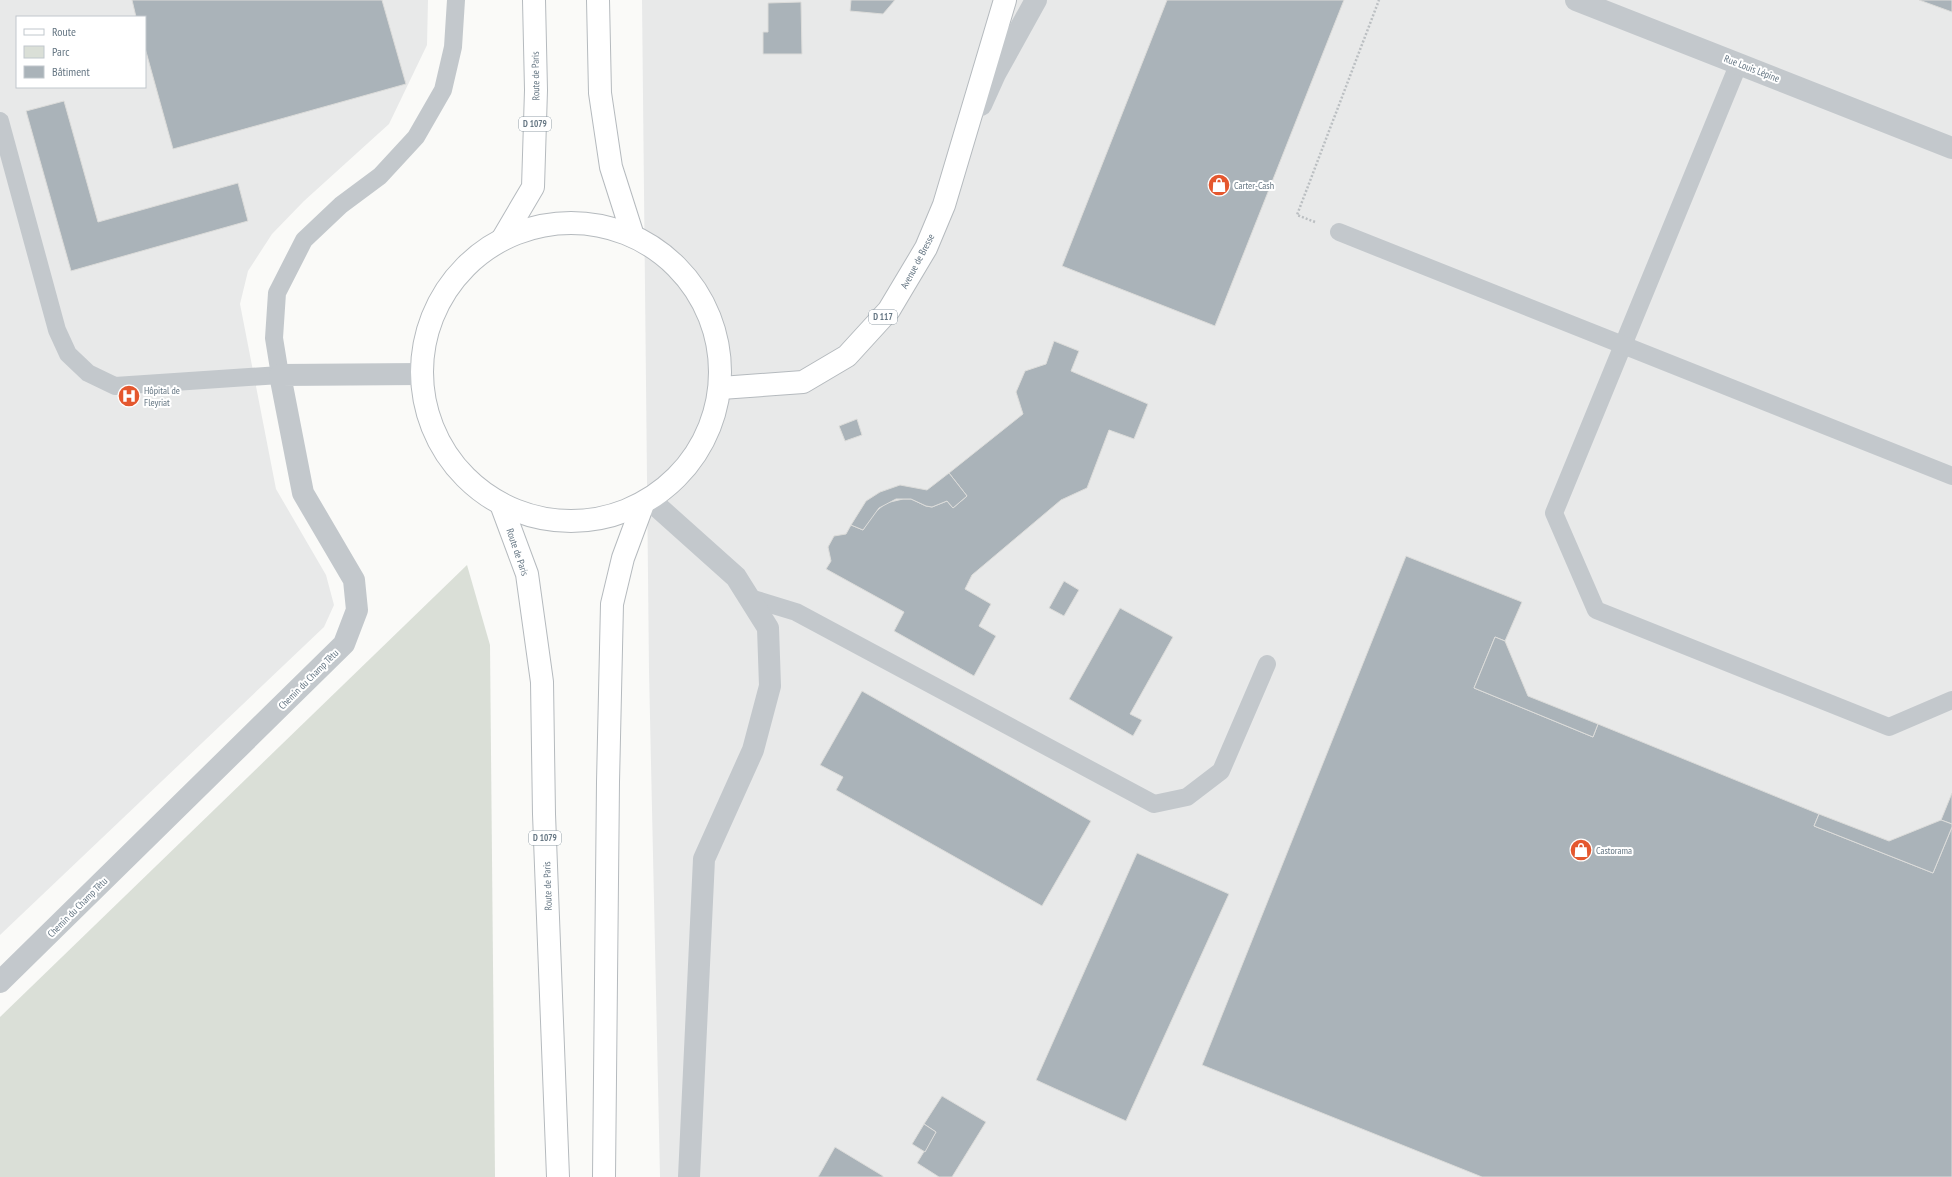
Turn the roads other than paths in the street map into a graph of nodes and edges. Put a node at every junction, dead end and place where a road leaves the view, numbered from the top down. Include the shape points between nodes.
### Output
1 (456, 0) edge
2 (534, 0) edge
3 (598, 0) edge
4 (1005, 0) edge
5 (1036, 0) edge
6 (1576, 0) edge
7 (1739, 63) junction
8 (0, 121) edge
9 (1952, 132) edge
10 (1927, 137) junction
11 (962, 148) junction
12 (1952, 148) edge
13 (1340, 232) road end
14 (633, 236) junction
15 (503, 238) junction
16 (1623, 345) junction
17 (421, 374) junction
18 (280, 375) junction
19 (721, 388) junction
20 (1952, 476) edge
21 (646, 502) junction
22 (501, 504) junction
23 (750, 598) junction
24 (1267, 664) dead end
25 (1952, 700) edge
26 (0, 982) edge
27 (558, 1177) edge
28 (604, 1177) edge
29 (689, 1177) edge

1 - 18 lane via 454,47 443,90 416,138 380,176 341,205 304,240 277,293 274,338
2 - 15 main road, Route de Paris / D 1079 via 534,187
3 - 14 main road via 600,93 611,167
4 - 11 main road, Avenue de Bresse / D 117
5 - 11 street via 995,74
6 - 7 street, Rue Louis Lépine
7 - 10 street, Rue Louis Lépine
7 - 16 lane
8 - 18 lane via 57,330 68,354 88,373 115,386
9 - 10 street
10 - 12 street, Rue Louis Lépine
11 - 19 main road, Avenue de Bresse / D 117 via 944,205 926,248 889,310 847,356 803,382
13 - 16 lane
14 - 15 main road via 590,223 545,224
14 - 19 main road via 665,255 691,282 710,314 720,350
15 - 17 main road via 469,262 442,294 426,333
16 - 20 lane
16 - 25 lane via 1554,513 1596,610 1888,726
17 - 18 street
17 - 22 main road via 426,413 443,450 468,481
18 - 26 street, Chemin du Champ Têtu via 303,493 354,580 358,610 344,644
19 - 21 main road via 713,421 698,452 677,479
21 - 22 main road via 596,520 547,520
21 - 23 street via 736,577
21 - 28 main road via 624,558 612,604
22 - 27 main road, Route de Paris / D 1079 via 527,574 542,682 544,814
23 - 24 lane via 796,612 1154,804 1187,797 1221,771
23 - 29 street via 768,628 770,686 753,750 704,859

